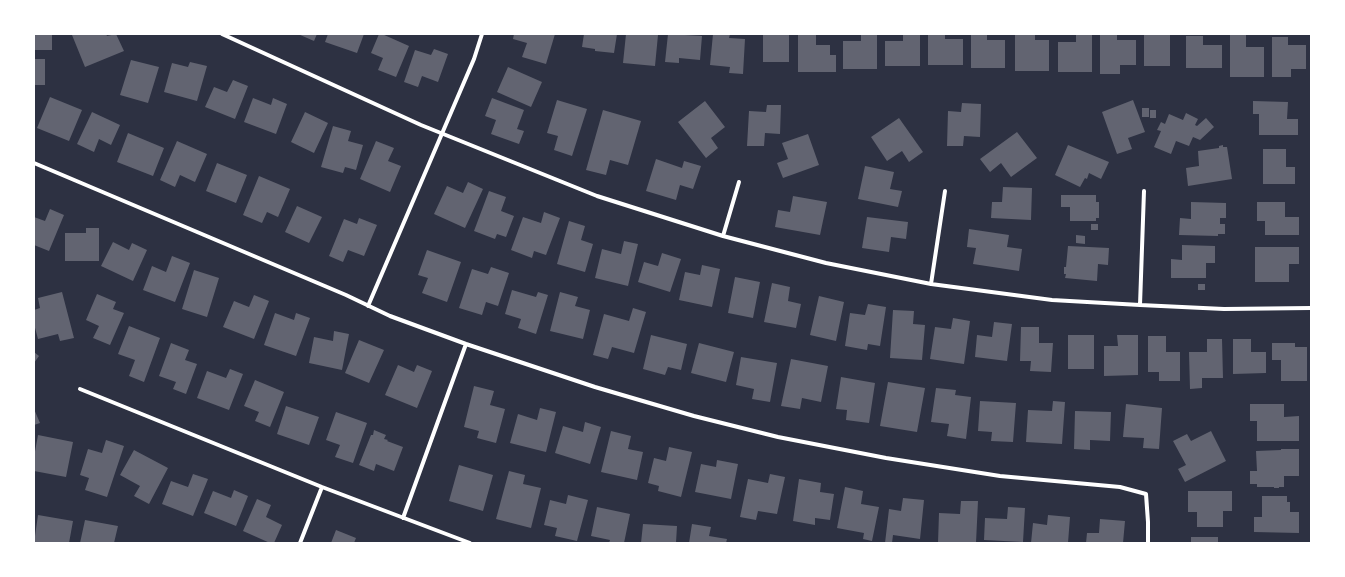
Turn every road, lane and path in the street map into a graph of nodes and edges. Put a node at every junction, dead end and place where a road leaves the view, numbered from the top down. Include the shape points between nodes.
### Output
1 (222, 34) edge
2 (482, 34) edge
3 (442, 134) junction
4 (34, 162) edge
5 (739, 182) dead end
6 (945, 191) dead end
7 (1144, 191) dead end
8 (723, 236) junction
9 (931, 284) junction
10 (368, 306) junction
11 (1140, 306) junction
12 (1311, 308) edge
13 (466, 344) junction
14 (80, 389) dead end
15 (322, 487) junction
16 (403, 518) junction
17 (300, 543) edge
18 (470, 543) edge
19 (1148, 543) edge

1 - 3 street
2 - 3 street
3 - 8 street via 597,196
3 - 10 street
4 - 10 street
5 - 8 street
6 - 9 street
7 - 11 street
8 - 9 street via 826,263
9 - 11 street via 1052,300
10 - 13 street
11 - 12 street via 1224,309
13 - 16 street
13 - 19 street via 595,387 694,416 778,436 894,459 1000,476 1120,487 1146,494
14 - 15 street
15 - 16 street
15 - 17 street
16 - 18 street

